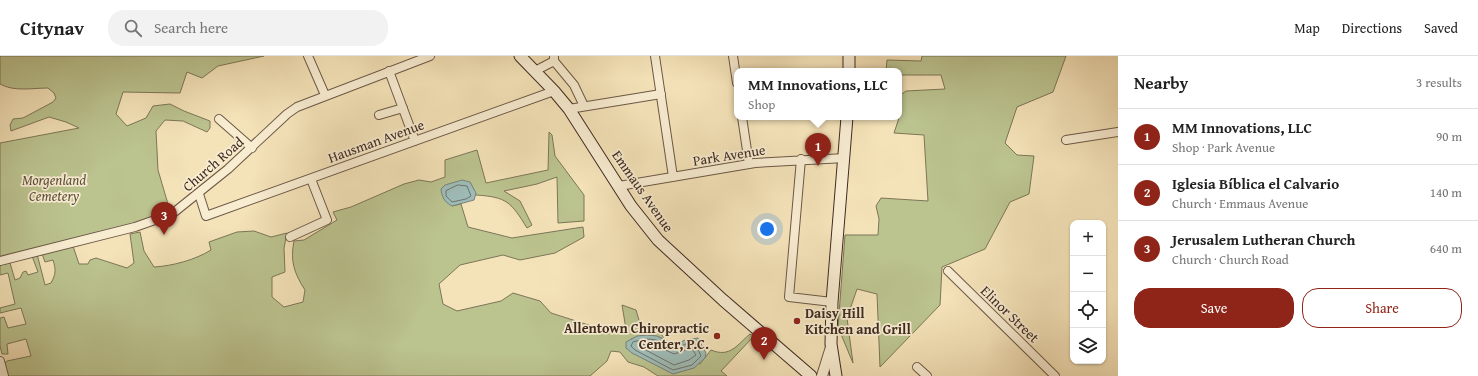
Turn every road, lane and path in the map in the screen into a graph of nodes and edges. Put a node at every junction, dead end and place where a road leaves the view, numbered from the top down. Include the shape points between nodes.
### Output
1 (308, 56) edge
2 (430, 56) edge
3 (520, 56) edge
4 (657, 56) edge
5 (733, 56) edge
6 (849, 56) edge
7 (554, 59) edge
8 (735, 68) edge
9 (849, 68) edge
10 (389, 71) junction
11 (535, 71) junction
12 (554, 91) junction
13 (661, 94) junction
14 (325, 95) junction
15 (584, 106) junction
16 (403, 108) junction
17 (569, 109) junction
18 (379, 115) dead end
19 (219, 119) dead end
20 (742, 120) edge
21 (847, 120) edge
22 (1118, 132) edge
23 (1066, 140) dead end
24 (415, 141) junction
25 (252, 148) junction
26 (845, 158) junction
27 (801, 159) junction
28 (748, 164) junction
29 (673, 177) junction
30 (311, 179) junction
31 (619, 186) junction
32 (199, 194) junction
33 (290, 237) dead end
34 (0, 261) edge
35 (948, 271) dead end
36 (832, 302) junction
37 (831, 344) junction
38 (0, 361) edge
39 (917, 367) dead end
40 (4, 376) edge
41 (811, 376) edge
42 (822, 376) edge
43 (836, 376) edge
44 (927, 376) edge
45 (1055, 376) edge

1 - 14 street
2 - 10 street, Church Road
3 - 11 main road, Emmaus Avenue
4 - 13 street
5 - 8 street
6 - 9 main road
7 - 11 street
7 - 15 street via 574,85
10 - 14 street, Church Road
10 - 16 street
11 - 12 main road, Emmaus Avenue
12 - 17 main road, Emmaus Avenue
12 - 24 street, Hausman Avenue
13 - 15 street
13 - 29 street
14 - 25 street, Church Road via 287,114
15 - 17 street
16 - 18 street
16 - 24 street
17 - 31 main road, Emmaus Avenue
19 - 25 street
20 - 28 street
21 - 26 main road
22 - 23 street
24 - 30 street, Hausman Avenue
25 - 32 street, Church Road
26 - 27 street, Park Avenue
26 - 36 main road
27 - 28 street, Park Avenue
27 - 36 street via 789,297
28 - 29 street, Park Avenue
29 - 31 street, Park Avenue
30 - 32 street, Hausman Avenue via 206,216
30 - 33 street via 327,220
31 - 41 main road, Emmaus Avenue via 644,224 662,244
32 - 34 street, Church Road via 172,214 157,220
35 - 45 street, Elinor Street
36 - 37 main road
37 - 42 street
37 - 43 main road
38 - 40 street
39 - 44 street

